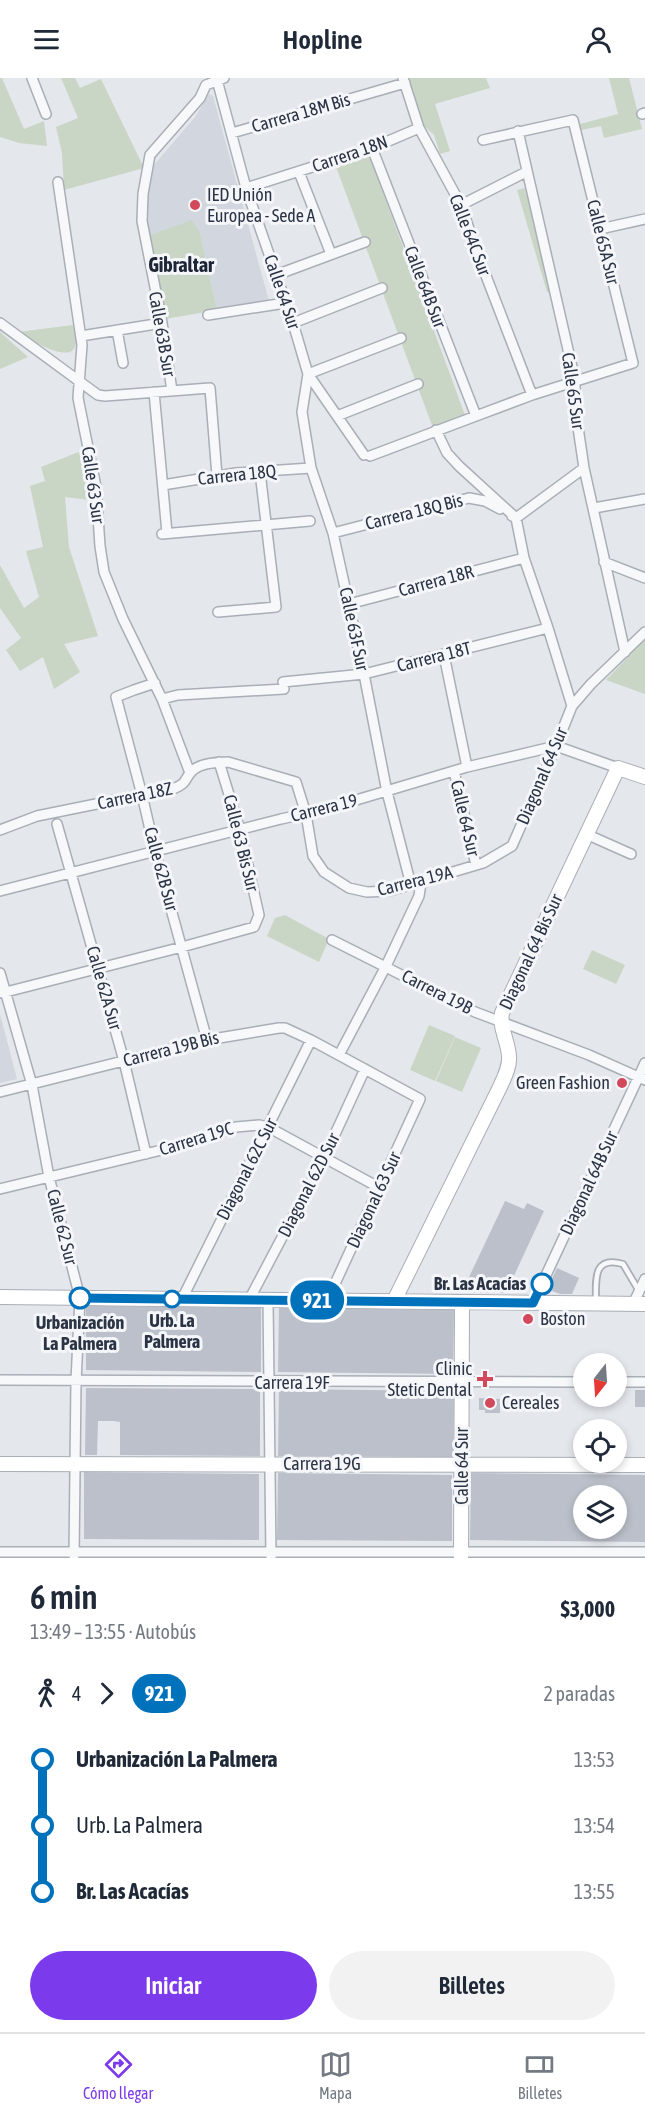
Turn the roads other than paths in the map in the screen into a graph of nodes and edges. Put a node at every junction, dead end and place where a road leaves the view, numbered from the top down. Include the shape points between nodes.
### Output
1 (32, 78) edge
2 (220, 79) edge
3 (404, 80) edge
4 (205, 82) edge
5 (46, 114) dead end
6 (419, 128) junction
7 (518, 131) junction
8 (232, 134) junction
9 (483, 140) dead end
10 (372, 148) junction
11 (299, 172) junction
12 (526, 172) junction
13 (58, 182) dead end
14 (246, 188) junction
15 (461, 205) junction
16 (645, 219) edge
17 (600, 229) junction
18 (365, 242) dead end
19 (331, 254) junction
20 (276, 275) junction
21 (382, 288) dead end
22 (285, 303) junction
23 (208, 315) dead end
24 (0, 316) edge
25 (0, 323) edge
26 (162, 323) junction
27 (293, 323) junction
28 (117, 330) junction
29 (81, 336) junction
30 (401, 338) dead end
31 (21, 339) junction
32 (123, 363) dead end
33 (308, 374) junction
34 (575, 380) junction
35 (78, 382) junction
36 (418, 384) dead end
37 (172, 391) junction
38 (154, 392) junction
39 (532, 395) junction
40 (481, 415) junction
41 (337, 416) junction
42 (436, 430) junction
43 (311, 468) junction
44 (584, 468) junction
45 (260, 472) junction
46 (217, 476) junction
47 (163, 485) junction
48 (645, 499) edge
49 (594, 508) junction
50 (516, 518) junction
51 (310, 521) dead end
52 (268, 525) junction
53 (333, 533) junction
54 (524, 558) junction
55 (604, 562) junction
56 (645, 578) edge
57 (348, 604) junction
58 (218, 612) dead end
59 (548, 628) junction
60 (645, 633) edge
61 (625, 652) junction
62 (444, 655) junction
63 (364, 674) junction
64 (155, 683) junction
65 (162, 699) junction
66 (572, 706) junction
67 (556, 746) junction
68 (219, 762) junction
69 (467, 767) junction
70 (618, 768) junction
71 (454, 771) junction
72 (190, 773) junction
73 (645, 777) edge
74 (387, 792) junction
75 (142, 795) junction
76 (306, 814) junction
77 (57, 824) dead end
78 (0, 830) edge
79 (240, 830) junction
80 (586, 834) junction
81 (512, 846) joint
82 (154, 851) junction
83 (631, 854) dead end
84 (476, 865) junction
85 (70, 873) junction
86 (421, 883) junction
87 (411, 885) junction
88 (0, 891) edge
89 (332, 940) dead end
90 (182, 947) junction
91 (386, 966) junction
92 (98, 968) junction
93 (0, 973) edge
94 (3, 992) edge
95 (502, 1024) junction
96 (207, 1040) junction
97 (311, 1040) junction
98 (339, 1055) junction
99 (124, 1060) junction
100 (645, 1063) edge
101 (365, 1069) junction
102 (642, 1078) edge
103 (32, 1085) junction
104 (0, 1092) edge
105 (420, 1099) joint
106 (268, 1127) junction
107 (146, 1154) junction
108 (324, 1158) junction
109 (49, 1177) junction
110 (380, 1188) junction
111 (0, 1189) edge
112 (645, 1279) edge
113 (0, 1297) edge
114 (80, 1298) junction
115 (182, 1299) junction
116 (249, 1300) junction
117 (268, 1300) junction
118 (639, 1300) edge
119 (327, 1301) junction
120 (394, 1301) junction
121 (462, 1302) junction
122 (533, 1303) junction
123 (596, 1304) junction
124 (0, 1380) edge
125 (76, 1381) junction
126 (268, 1382) junction
127 (573, 1382) edge
128 (627, 1382) edge
129 (645, 1382) edge
130 (463, 1383) junction
131 (75, 1463) junction
132 (0, 1464) edge
133 (269, 1464) junction
134 (462, 1464) junction
135 (645, 1465) edge
136 (0, 1552) edge
137 (645, 1552) edge
138 (74, 1555) edge
139 (461, 1555) edge
140 (271, 1556) edge

1 - 5 street
2 - 4 street
2 - 8 street, Calle 64 Sur
3 - 6 street, Calle 64C Sur
3 - 8 street, Carrera 18M Bis
4 - 26 street, Calle 63B Sur via 200,98 150,155 146,170 142,221
6 - 10 street, Carrera 18N
6 - 15 street, Calle 64C Sur
7 - 9 street
7 - 12 street, Calle 65 Sur
7 - 17 street, Calle 65A Sur via 573,120
8 - 14 street, Calle 64 Sur
10 - 11 street, Carrera 18N
10 - 40 street, Calle 64B Sur
11 - 14 street, Carrera 18N
11 - 19 street
12 - 15 street
12 - 34 street, Calle 65 Sur
13 - 29 street, Calle 63 Sur
14 - 20 street, Calle 64 Sur
15 - 39 street, Calle 64C Sur
16 - 17 street
17 - 34 street, Calle 65A Sur via 633,363
18 - 19 street
19 - 20 street
20 - 22 street, Calle 64 Sur
21 - 27 street
22 - 23 street
22 - 27 street, Calle 64 Sur
24 - 31 street
25 - 31 street
26 - 28 street
26 - 37 street, Calle 63B Sur
27 - 33 street, Calle 64 Sur
28 - 29 street
28 - 32 street
29 - 35 street, Calle 63 Sur
30 - 33 street
31 - 35 street
33 - 41 street, Calle 64 Sur
33 - 43 street, Calle 63F Sur via 302,412
34 - 39 street
34 - 44 street, Calle 65 Sur
35 - 38 street via 105,396
35 - 64 street, Calle 63 Sur via 96,487 104,572
36 - 41 street
37 - 38 street
37 - 46 street via 210,388
38 - 47 street
39 - 40 street
40 - 42 street
41 - 42 street, Calle 64 Sur via 367,455
42 - 50 street via 447,453
43 - 45 street, Carrera 18Q
43 - 53 street, Calle 63F Sur
44 - 49 street, Calle 65 Sur
44 - 50 street
45 - 46 street, Carrera 18Q
45 - 52 street
46 - 47 street, Carrera 18Q
47 - 52 street via 164,534
48 - 49 street
49 - 55 street, Calle 65 Sur
50 - 53 street, Carrera 18Q Bis via 490,503 469,498
50 - 54 street
51 - 52 street
52 - 58 street via 276,607
53 - 57 street, Calle 63F Sur
54 - 57 street, Carrera 18R
54 - 59 street
55 - 56 street
55 - 61 street, Calle 65 Sur
57 - 63 street, Calle 63F Sur
59 - 62 street, Carrera 18T
59 - 66 street
60 - 61 street, Diagonal 64 Sur
61 - 66 street, Diagonal 64 Sur
62 - 63 street, Carrera 18T
62 - 69 street, Calle 64 Sur
63 - 65 street, Carrera 18T
63 - 74 street, Calle 63F Sur
64 - 65 street, Calle 63 Sur
64 - 75 street, Calle 62B Sur via 116,697
65 - 72 street, Calle 63 Sur
66 - 67 street, Diagonal 64 Sur
67 - 69 street, Carrera 19
67 - 70 street
67 - 81 street, Diagonal 64 Sur
68 - 72 street, Carrera 18Z
68 - 76 street via 296,782
68 - 79 street, Calle 63 Bis Sur
69 - 71 street, Carrera 19
70 - 73 street
70 - 80 street, Diagonal 64 Bis Sur
71 - 74 street, Carrera 19
71 - 84 street, Calle 64 Sur
72 - 75 street, Carrera 18Z via 182,785
74 - 76 street, Carrera 19
74 - 87 street, Calle 63F Sur
75 - 78 street, Carrera 18Z via 37,816
75 - 82 street, Calle 62B Sur
76 - 79 street, Carrera 19
76 - 87 street, Carrera 19A via 313,856 331,877 349,888 378,892
77 - 85 street, Calle 62A Sur
79 - 82 street, Carrera 19
79 - 90 street, Calle 63 Bis Sur via 259,915 256,924
80 - 83 street
80 - 95 street, Diagonal 64 Bis Sur via 506,1003
81 - 84 street, Carrera 19A
82 - 85 street, Carrera 19
82 - 90 street, Calle 62B Sur
84 - 86 street, Carrera 19A
85 - 88 street, Carrera 19
85 - 92 street, Calle 62A Sur
86 - 87 street, Carrera 19A
86 - 91 street via 419,896
89 - 91 street, Carrera 19B
90 - 92 street
90 - 96 street, Calle 62B Sur
91 - 95 street, Carrera 19B
91 - 98 street
92 - 94 street
92 - 99 street, Calle 62A Sur
93 - 94 street, Calle 62 Sur
94 - 103 street, Calle 62 Sur
95 - 102 street, Carrera 19B
95 - 120 street, Diagonal 64 Bis Sur via 509,1056 507,1069
96 - 97 street, Carrera 19B Bis via 285,1028
96 - 99 street, Carrera 19B Bis
97 - 98 street, Carrera 19B Bis
97 - 106 street, Diagonal 62C Sur
98 - 101 street, Carrera 19B Bis
99 - 103 street, Carrera 19B Bis
99 - 107 street, Calle 62A Sur
100 - 102 street, Diagonal 64B Sur
101 - 105 street, Carrera 19B Bis
101 - 108 street, Diagonal 62D Sur
102 - 122 street, Diagonal 64B Sur
103 - 104 street, Carrera 19B Bis
103 - 109 street, Calle 62 Sur
105 - 110 street, Diagonal 63 Sur
106 - 107 street, Carrera 19C via 236,1127
106 - 108 street, Carrera 19C
106 - 115 street, Diagonal 62C Sur
107 - 109 street, Carrera 19C
108 - 110 street, Carrera 19C
108 - 116 street, Diagonal 62D Sur
109 - 111 street, Carrera 19C
109 - 114 street, Calle 62 Sur
110 - 119 street, Diagonal 63 Sur
112 - 118 street
113 - 114 street
114 - 115 street
114 - 125 street, Calle 62 Sur
115 - 116 street
116 - 117 street
117 - 119 street
117 - 126 street
118 - 123 street
118 - 123 lane via 623,1264 607,1263 596,1275
119 - 120 street
120 - 121 street
121 - 122 street
121 - 130 street, Calle 64 Sur
122 - 123 street
124 - 125 street, Carrera 19F
125 - 126 street, Carrera 19F
125 - 131 street, Calle 62 Sur
126 - 130 street, Carrera 19F
126 - 133 street
127 - 130 street, Carrera 19F
128 - 129 street
130 - 134 street, Calle 64 Sur
131 - 132 street, Carrera 19G
131 - 133 street, Carrera 19G
131 - 138 street, Calle 62 Sur
133 - 134 street, Carrera 19G
133 - 140 street
134 - 135 street, Carrera 19G
134 - 139 street, Calle 64 Sur
136 - 138 street
137 - 139 street
138 - 140 street
139 - 140 street

